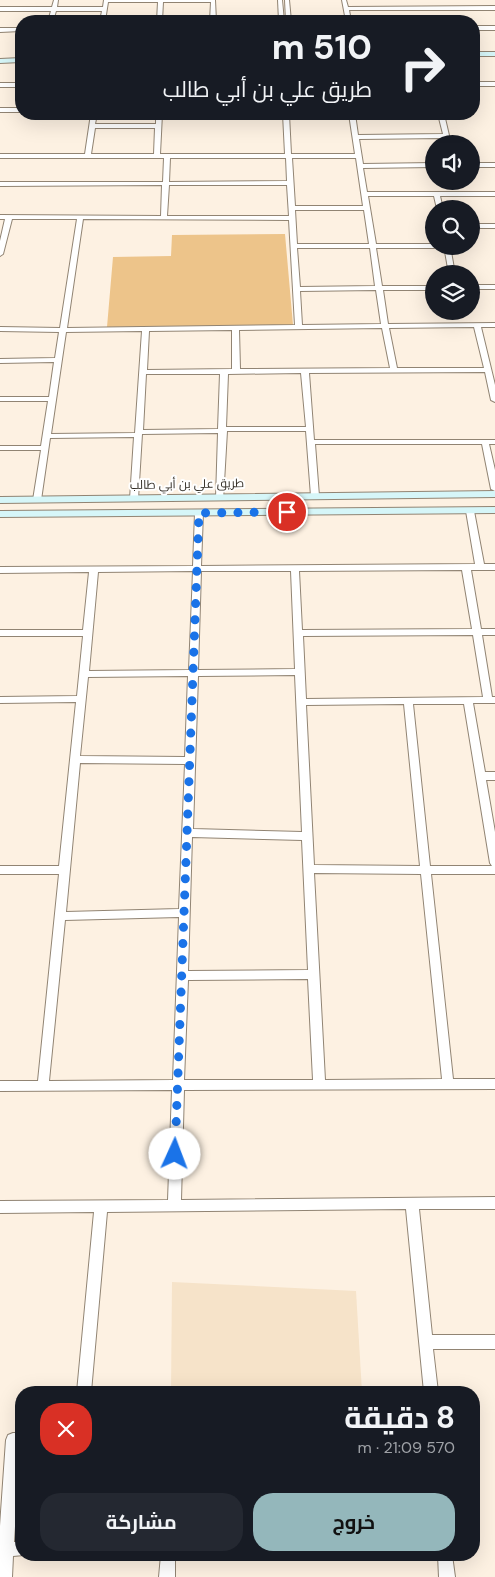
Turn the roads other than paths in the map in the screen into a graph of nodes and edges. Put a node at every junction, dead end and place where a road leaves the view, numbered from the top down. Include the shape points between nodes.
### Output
1 (56, 0) edge
2 (161, 0) edge
3 (213, 0) edge
4 (280, 0) edge
5 (287, 0) edge
6 (344, 0) edge
7 (106, 1) edge
8 (495, 8) edge
9 (0, 9) edge
10 (54, 9) junction
11 (105, 9) junction
12 (346, 9) junction
13 (52, 15) edge
14 (104, 15) edge
15 (160, 15) edge
16 (213, 15) edge
17 (281, 15) edge
18 (288, 15) edge
19 (347, 15) edge
20 (480, 28) edge
21 (495, 28) edge
22 (0, 30) edge
23 (15, 30) edge
24 (480, 54) edge
25 (495, 54) edge
26 (0, 56) edge
27 (15, 56) edge
28 (480, 58) edge
29 (495, 58) edge
30 (15, 60) edge
31 (0, 61) edge
32 (480, 84) edge
33 (495, 84) edge
34 (0, 85) edge
35 (15, 85) edge
36 (0, 110) edge
37 (15, 110) edge
38 (93, 120) edge
39 (159, 120) edge
40 (286, 120) edge
41 (353, 120) edge
42 (443, 120) edge
43 (92, 126) junction
44 (159, 126) junction
45 (447, 135) edge
46 (425, 136) edge
47 (355, 137) junction
48 (88, 155) junction
49 (157, 155) junction
50 (167, 155) junction
51 (0, 156) edge
52 (289, 156) junction
53 (358, 156) junction
54 (425, 165) edge
55 (480, 165) edge
56 (495, 165) edge
57 (360, 166) junction
58 (290, 183) junction
59 (0, 184) edge
60 (166, 184) junction
61 (364, 194) junction
62 (437, 194) junction
63 (495, 194) edge
64 (438, 200) edge
65 (292, 208) junction
66 (366, 208) junction
67 (0, 217) edge
68 (9, 217) junction
69 (80, 218) junction
70 (164, 218) junction
71 (292, 218) junction
72 (480, 226) edge
73 (495, 226) edge
74 (294, 246) junction
75 (372, 246) junction
76 (425, 246) edge
77 (0, 252) edge
78 (480, 287) edge
79 (495, 287) edge
80 (379, 288) junction
81 (425, 288) edge
82 (296, 289) junction
83 (495, 325) edge
84 (385, 326) junction
85 (477, 326) junction
86 (299, 327) junction
87 (235, 328) junction
88 (0, 329) edge
89 (146, 329) junction
90 (63, 330) junction
91 (59, 360) junction
92 (0, 361) edge
93 (488, 370) junction
94 (394, 371) junction
95 (143, 372) junction
96 (224, 372) junction
97 (236, 372) junction
98 (305, 372) junction
99 (494, 396) edge
100 (0, 399) edge
101 (52, 399) junction
102 (310, 429) junction
103 (223, 430) junction
104 (139, 434) junction
105 (46, 436) junction
106 (310, 442) junction
107 (485, 442) junction
108 (495, 442) edge
109 (0, 448) edge
110 (45, 448) junction
111 (495, 489) edge
112 (495, 494) edge
113 (315, 496) junction
114 (220, 498) junction
115 (134, 499) junction
116 (0, 500) edge
117 (37, 500) junction
118 (495, 510) edge
119 (470, 511) junction
120 (199, 513) junction
121 (0, 514) edge
122 (466, 567) junction
123 (480, 567) junction
124 (495, 567) edge
125 (295, 568) junction
126 (94, 569) junction
127 (197, 569) junction
128 (0, 570) edge
129 (478, 632) junction
130 (495, 632) edge
131 (0, 633) edge
132 (88, 633) junction
133 (298, 633) junction
134 (300, 672) junction
135 (84, 674) junction
136 (193, 674) junction
137 (81, 698) junction
138 (0, 700) edge
139 (468, 700) junction
140 (492, 700) edge
141 (408, 701) junction
142 (302, 702) junction
143 (75, 759) junction
144 (190, 760) junction
145 (480, 776) junction
146 (495, 776) edge
147 (187, 833) junction
148 (308, 836) junction
149 (495, 863) edge
150 (309, 869) junction
151 (0, 870) edge
152 (64, 870) junction
153 (426, 870) junction
154 (495, 870) edge
155 (184, 913) junction
156 (60, 916) junction
157 (314, 974) junction
158 (182, 976) junction
159 (319, 1084) junction
160 (448, 1084) junction
161 (495, 1084) edge
162 (178, 1085) junction
163 (0, 1086) edge
164 (43, 1086) junction
165 (495, 1203) edge
166 (412, 1204) junction
167 (174, 1205) junction
168 (101, 1206) junction
169 (0, 1207) edge
170 (426, 1342) junction
171 (495, 1342) edge
172 (85, 1386) edge
173 (430, 1386) edge
174 (15, 1440) edge
175 (6, 1549) junction
176 (15, 1549) edge
177 (168, 1561) edge
178 (445, 1561) edge
179 (4, 1577) edge
180 (167, 1577) edge
181 (446, 1577) edge

1 - 10 street
2 - 3 street
2 - 7 street
2 - 15 street
3 - 16 street
4 - 17 street
5 - 18 street
6 - 12 street
7 - 11 street
8 - 12 street
9 - 10 street
10 - 11 street
10 - 13 street
11 - 14 street
12 - 19 street
20 - 21 street
22 - 23 street
24 - 25 main road
26 - 27 main road
28 - 29 main road
30 - 31 main road
32 - 33 street
34 - 35 street
36 - 37 street
38 - 43 street
39 - 44 street
40 - 52 street
41 - 47 street
42 - 45 street
43 - 44 street
43 - 48 street
44 - 49 street
46 - 47 street
47 - 53 street
48 - 49 street
48 - 51 street
49 - 50 street
50 - 52 street
50 - 60 street
52 - 53 street
52 - 58 street
53 - 57 street
54 - 57 street
55 - 56 street
57 - 61 street
58 - 60 street
58 - 65 street
59 - 60 street
60 - 70 street
61 - 62 street
61 - 66 street
62 - 63 street
62 - 64 street
65 - 66 street
65 - 71 street
66 - 75 street
67 - 68 street
68 - 69 street
68 - 77 street
69 - 70 street
69 - 90 street
70 - 71 street
71 - 74 street
72 - 73 street
74 - 75 street
74 - 82 street
75 - 76 street
75 - 80 street
78 - 79 street
80 - 81 street
80 - 82 street
80 - 84 street
82 - 86 street
83 - 85 street
84 - 85 street
84 - 86 street
84 - 94 street
85 - 93 street
86 - 87 street
87 - 89 street
87 - 97 street
88 - 90 street
89 - 90 street
89 - 95 street
90 - 91 street
91 - 92 street
91 - 101 street
93 - 94 street
93 - 99 street
94 - 98 street
95 - 96 street
95 - 104 street
96 - 97 street
96 - 103 street
97 - 98 street
98 - 102 street
100 - 101 street
101 - 105 street
102 - 103 street
102 - 106 street
103 - 104 street
103 - 114 street
104 - 105 street
104 - 115 street
105 - 110 street
106 - 107 street
106 - 113 street
107 - 108 street
107 - 111 street
109 - 110 street
110 - 117 street
112 - 113 main road, طريق علي بن أبي طالب
113 - 114 main road, طريق علي بن أبي طالب
114 - 115 main road, طريق علي بن أبي طالب
115 - 117 main road, طريق علي بن أبي طالب
116 - 117 main road, طريق علي بن أبي طالب
118 - 119 main road
119 - 120 main road
119 - 123 street
120 - 121 main road
120 - 127 street
122 - 123 street
122 - 125 street
122 - 129 street
123 - 124 street
125 - 127 street
125 - 133 street
126 - 127 street
126 - 128 street
126 - 132 street
127 - 136 street
129 - 130 street
129 - 133 street
129 - 140 street
131 - 132 street
132 - 135 street
133 - 134 street
134 - 136 street
134 - 142 street
135 - 136 street
135 - 137 street
136 - 144 street
137 - 138 street
137 - 143 street
139 - 140 street
139 - 141 street
139 - 145 street
141 - 142 street
141 - 153 street
142 - 148 street
143 - 144 street
143 - 152 street
144 - 147 street
145 - 146 street
145 - 149 street
147 - 148 street
147 - 155 street
148 - 150 street
150 - 153 street
150 - 157 street
151 - 152 street
152 - 156 street
153 - 154 street
153 - 160 street
155 - 156 street
155 - 158 street
156 - 164 street
157 - 158 street
157 - 159 street
158 - 162 street
159 - 160 street
159 - 162 street
160 - 161 street
162 - 164 street
162 - 167 street
163 - 164 street
165 - 166 street
166 - 167 street
166 - 170 street
167 - 168 street
168 - 169 street
168 - 172 street
170 - 171 street
170 - 173 street
174 - 175 street
175 - 176 street
175 - 179 street
177 - 180 street
178 - 181 street

